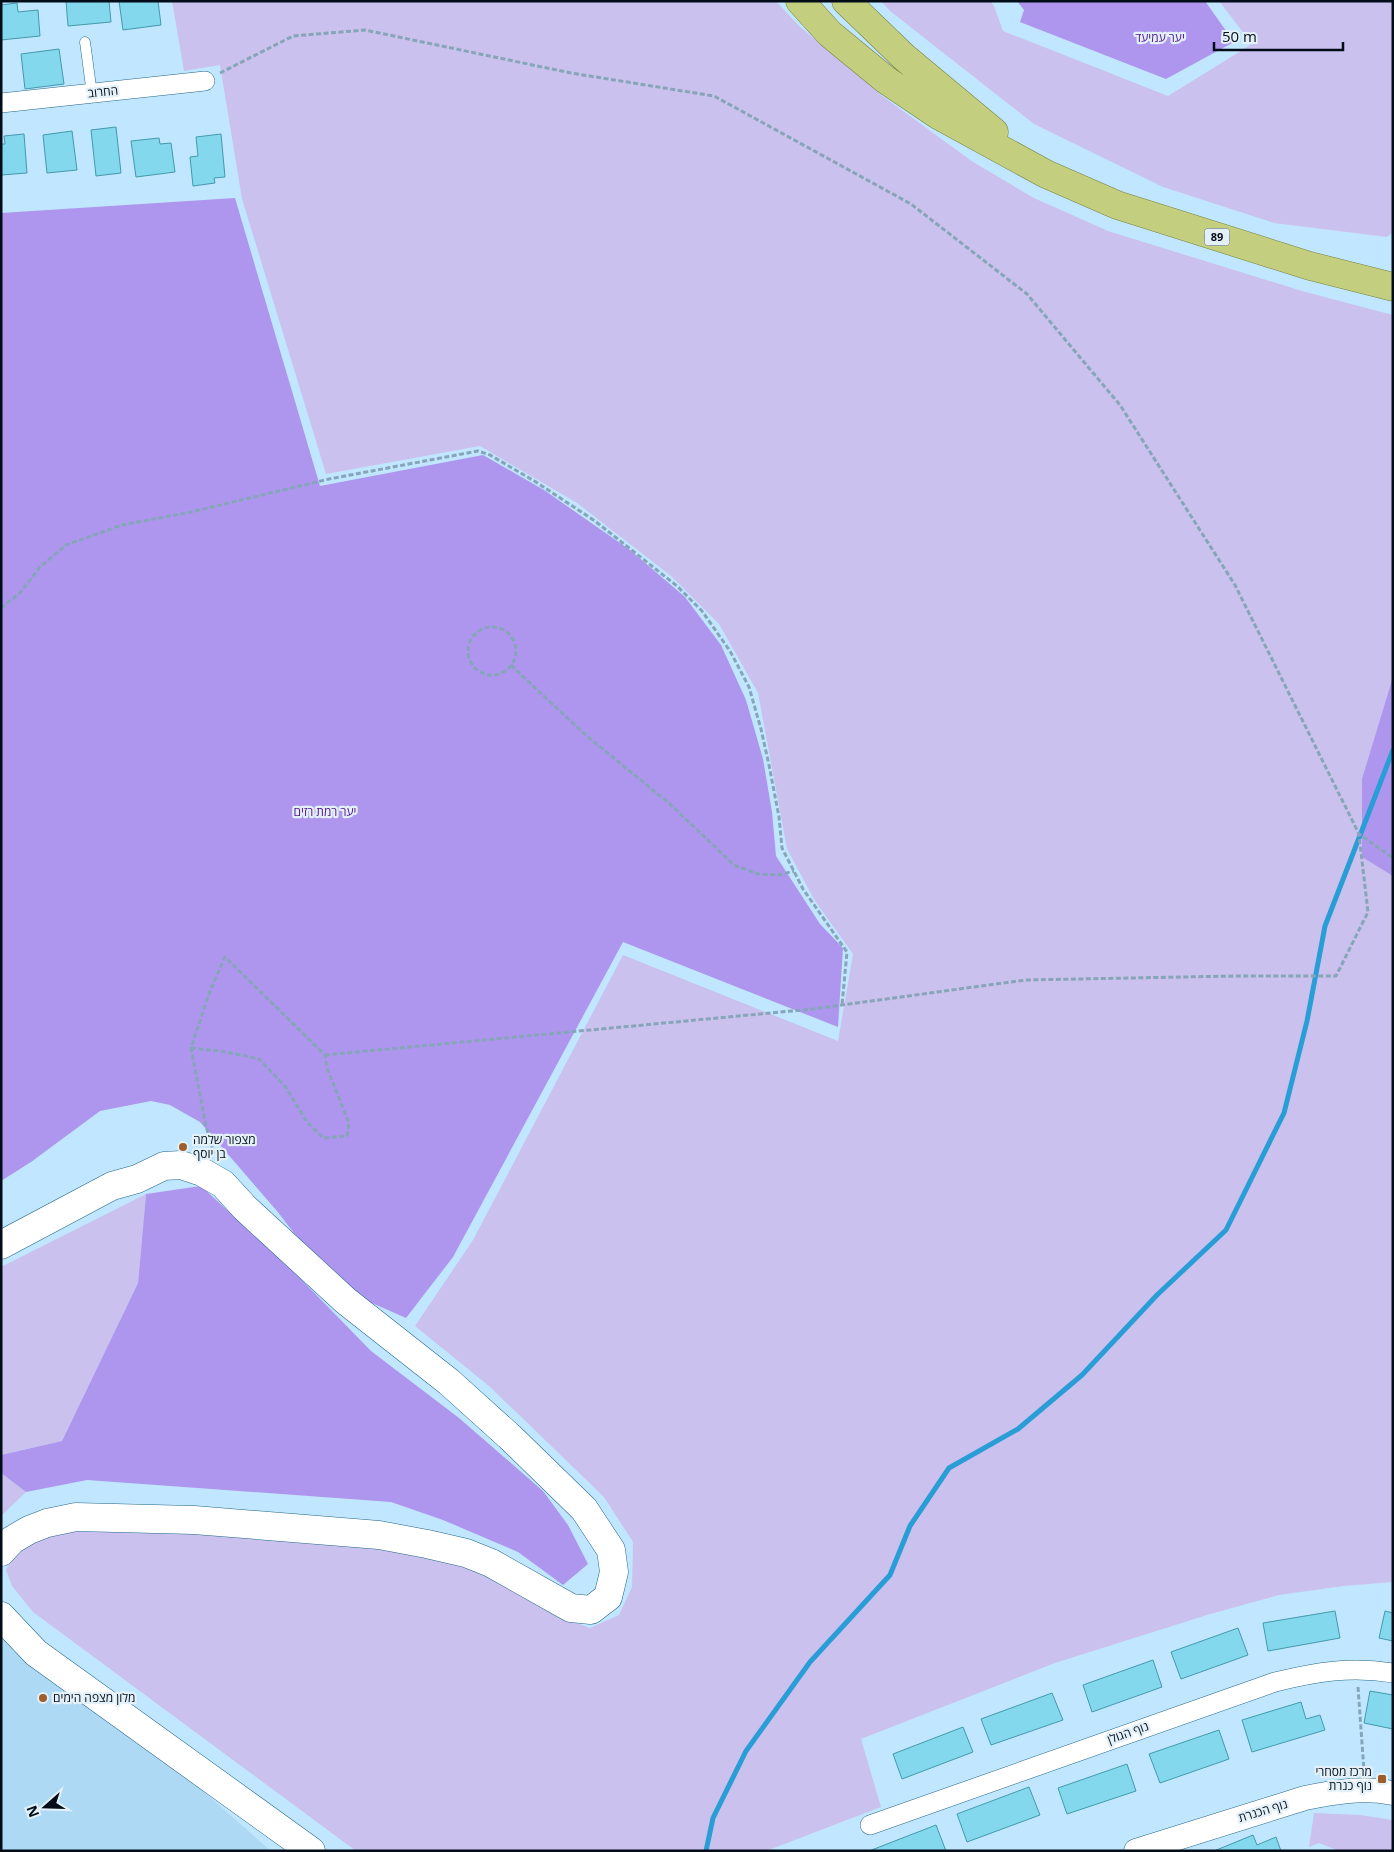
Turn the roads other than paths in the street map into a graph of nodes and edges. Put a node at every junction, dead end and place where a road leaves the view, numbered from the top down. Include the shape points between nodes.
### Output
1 (800, 1) edge
2 (846, 1) edge
3 (85, 42) dead end
4 (205, 81) road end
5 (92, 94) junction
6 (1, 103) edge
7 (1046, 174) junction
8 (1393, 287) edge
9 (1, 1245) edge
10 (1, 1552) edge
11 (1, 1616) edge
12 (1393, 1673) edge
13 (1393, 1792) edge
14 (870, 1825) dead end
15 (1139, 1850) edge
16 (311, 1851) edge

1 - 7 highway, 89 via 830,34 886,80 938,115
2 - 7 highway, 89 via 904,57
3 - 5 lane
4 - 5 street, החרוב
5 - 6 street, החרוב
7 - 8 highway, 89 via 1117,205 1310,266
9 - 10 main road via 112,1186 164,1166 181,1165 202,1172 223,1184 346,1301 449,1382 510,1437 584,1509 611,1550 614,1572 608,1597 591,1610 571,1608 491,1563 466,1553 379,1535 194,1520 76,1517 28,1530
11 - 16 main road via 36,1653
12 - 14 street, נוף הגולן via 1333,1670 1275,1682
13 - 15 street, נוף הכנרת via 1365,1789 1305,1798

